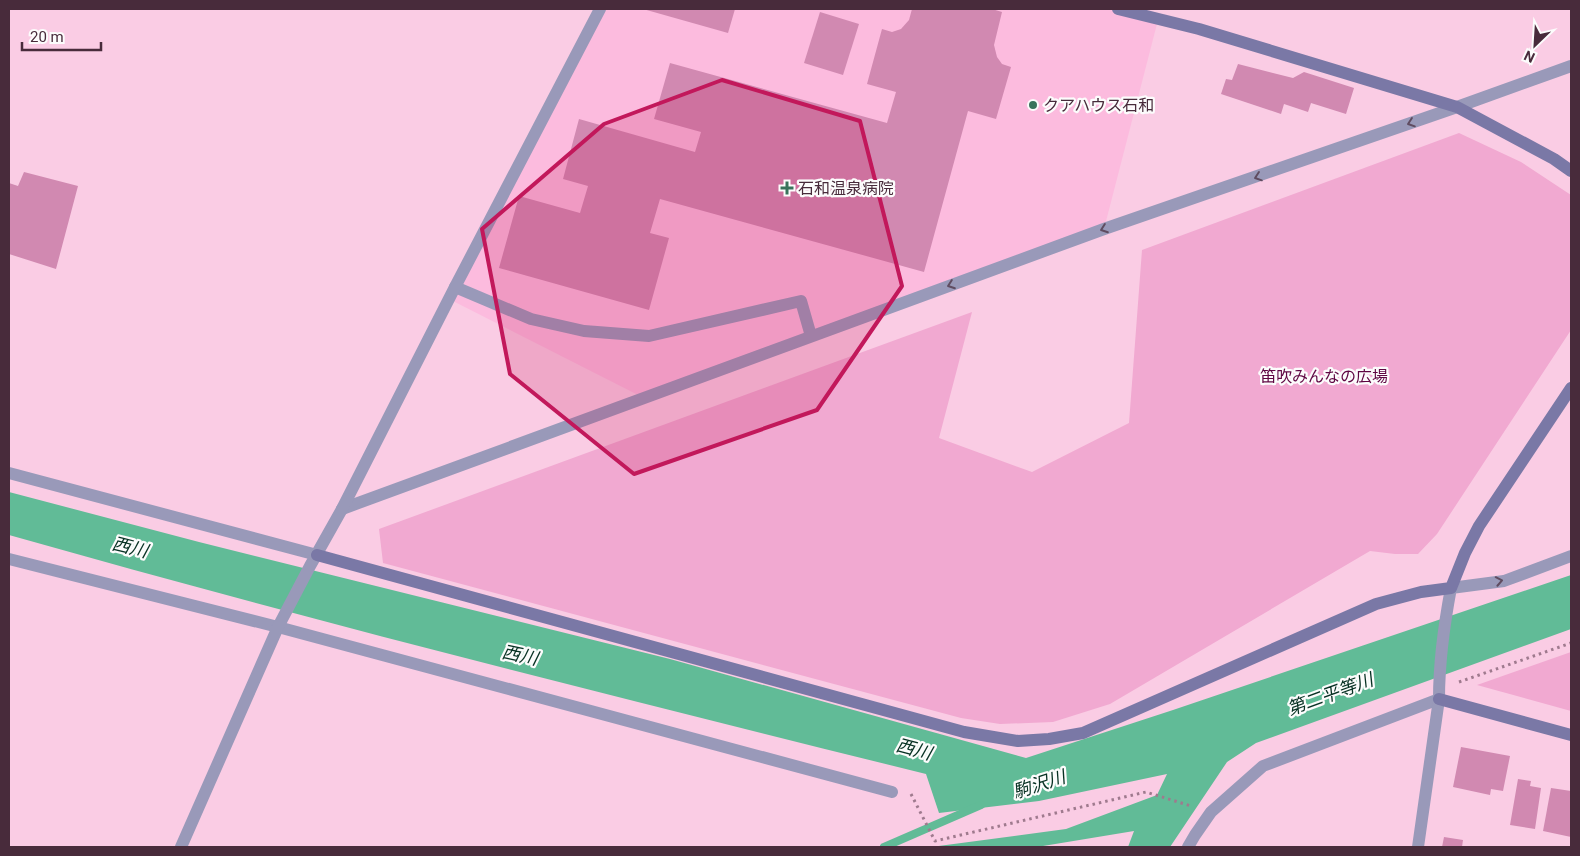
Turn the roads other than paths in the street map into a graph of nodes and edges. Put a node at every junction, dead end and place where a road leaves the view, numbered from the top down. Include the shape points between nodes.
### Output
1 (600, 9) edge
2 (1118, 9) edge
3 (1571, 66) edge
4 (1457, 107) junction
5 (1571, 171) edge
6 (455, 287) junction
7 (811, 336) junction
8 (1571, 388) edge
9 (9, 473) edge
10 (342, 509) junction
11 (1571, 556) edge
12 (9, 559) edge
13 (313, 561) junction
14 (1451, 588) junction
15 (278, 627) junction
16 (1439, 689) junction
17 (1571, 736) edge
18 (892, 792) dead end
19 (181, 847) edge
20 (1188, 847) edge
21 (1418, 847) edge

1 - 6 street
2 - 4 street via 1199,29
3 - 4 street
4 - 5 street
4 -> 7 street via 1104,229
6 - 7 street via 531,319 584,331 648,336 802,301
6 - 10 street
7 - 10 street
8 - 14 street via 1479,526
9 - 13 street
10 - 13 street
14 -> 11 street via 1504,581
12 - 15 street
13 - 14 street via 964,732 1018,741 1083,733 1376,604
13 - 15 street
14 - 16 street
15 - 18 street
15 - 19 street
16 - 17 street
16 - 20 street via 1263,766 1211,812
16 - 21 street

